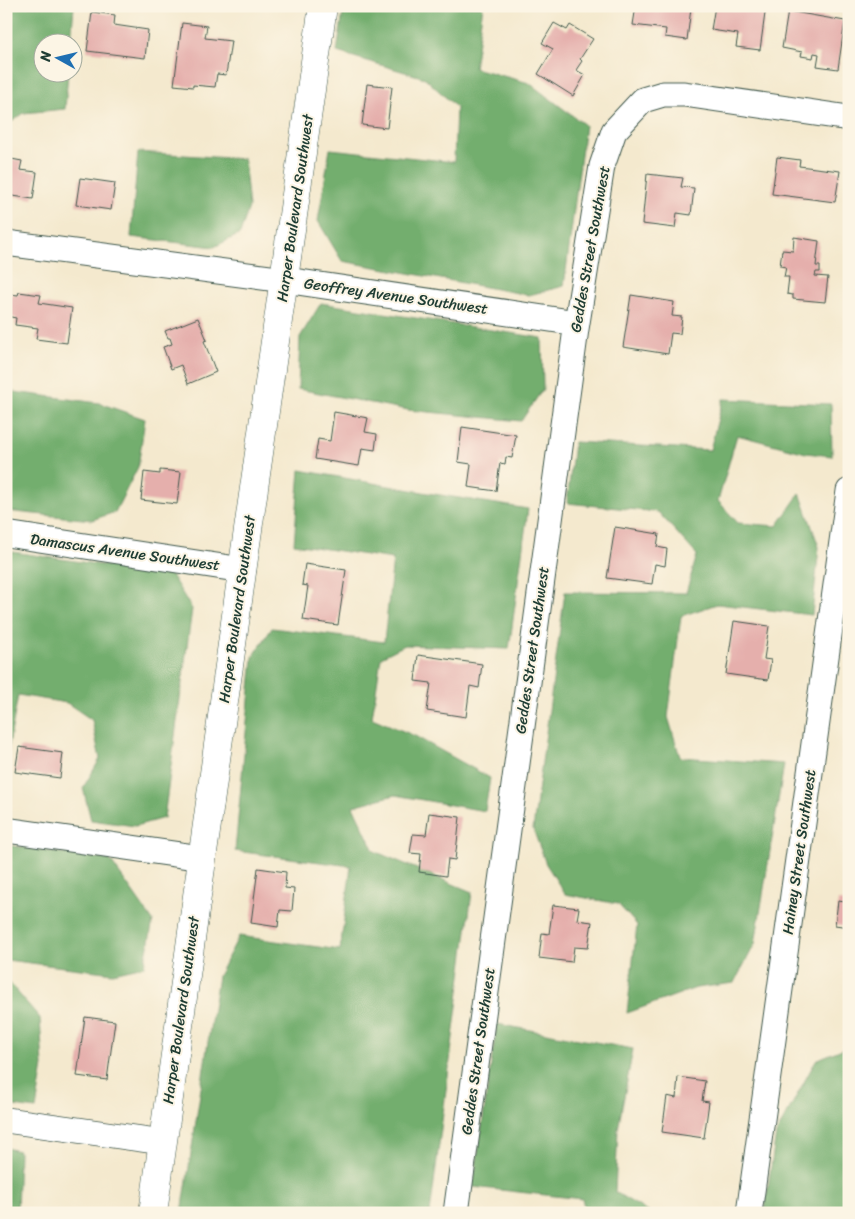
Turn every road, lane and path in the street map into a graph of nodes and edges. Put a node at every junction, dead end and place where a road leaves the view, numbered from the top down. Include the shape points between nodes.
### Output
1 (323, 6) edge
2 (849, 118) edge
3 (6, 243) edge
4 (285, 280) junction
5 (577, 323) junction
6 (849, 492) edge
7 (6, 534) edge
8 (243, 570) junction
9 (6, 830) edge
10 (202, 858) junction
11 (6, 1120) edge
12 (163, 1142) junction
13 (153, 1213) edge
14 (456, 1213) edge
15 (749, 1213) edge

1 - 4 street, Harper Boulevard Southwest
2 - 5 street, Geddes Street Southwest via 684,94 663,94 643,100 614,130 602,166
3 - 4 street, Geoffrey Avenue Southwest
4 - 5 street, Geoffrey Avenue Southwest
4 - 8 street, Harper Boulevard Southwest
5 - 14 street, Geddes Street Southwest
6 - 15 street, Hainey Street Southwest
7 - 8 street, Damascus Avenue Southwest
8 - 10 street, Harper Boulevard Southwest
9 - 10 street
10 - 12 street, Harper Boulevard Southwest
11 - 12 street
12 - 13 street, Harper Boulevard Southwest

